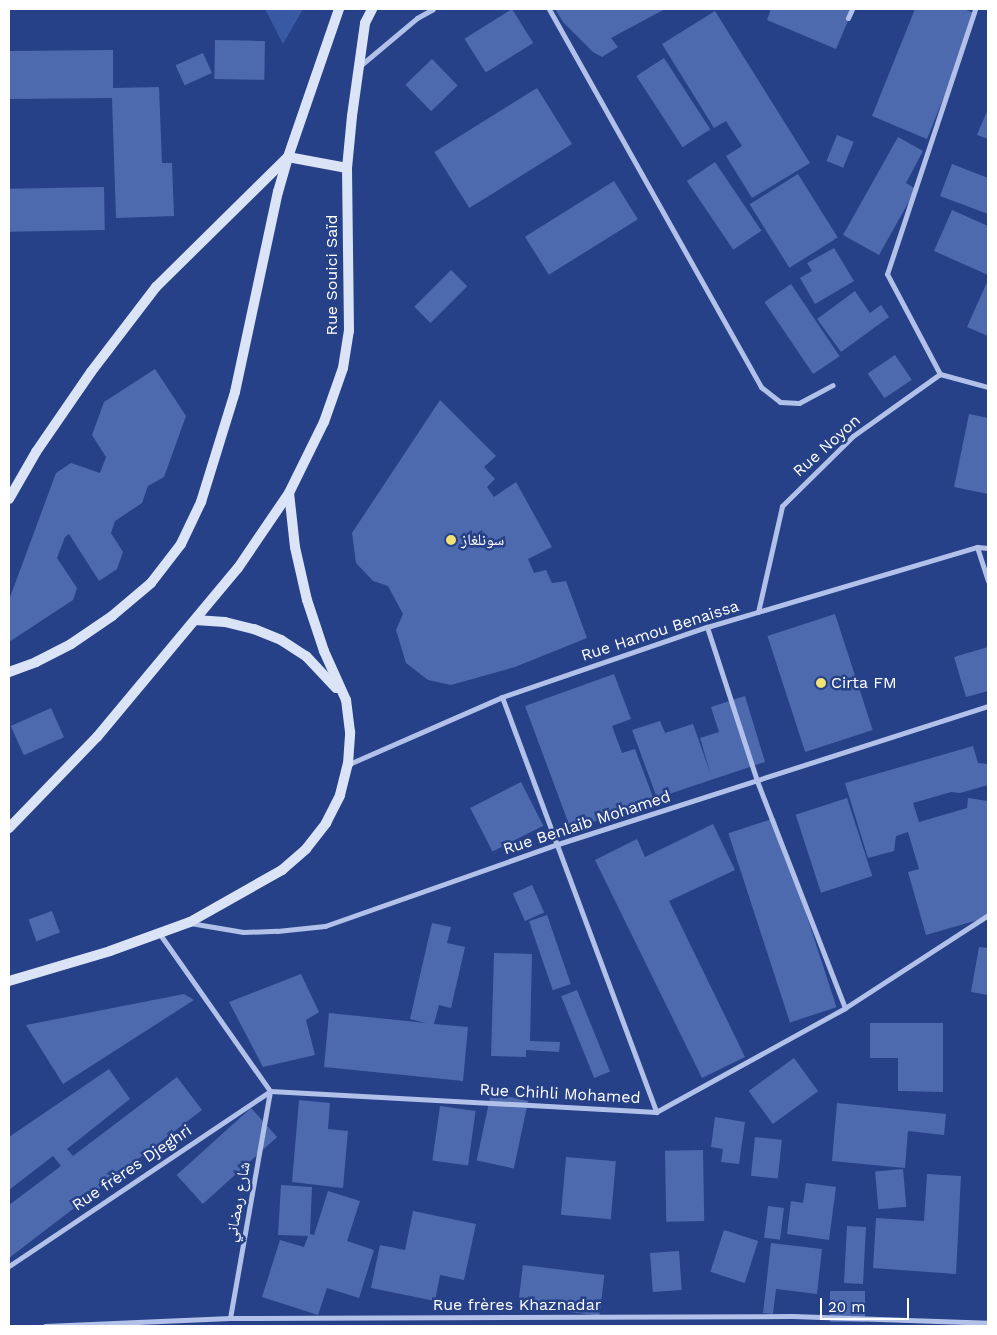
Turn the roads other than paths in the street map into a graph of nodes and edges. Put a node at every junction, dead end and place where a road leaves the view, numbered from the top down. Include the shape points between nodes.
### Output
1 (339, 9) edge
2 (372, 9) edge
3 (432, 9) edge
4 (549, 9) edge
5 (852, 9) edge
6 (975, 9) edge
7 (848, 18) dead end
8 (358, 67) junction
9 (288, 157) junction
10 (347, 168) junction
11 (940, 374) junction
12 (833, 385) dead end
13 (988, 387) edge
14 (289, 493) junction
15 (9, 499) edge
16 (977, 547) junction
17 (988, 548) edge
18 (988, 581) edge
19 (758, 612) junction
20 (195, 620) junction
21 (707, 626) junction
22 (9, 672) edge
23 (502, 697) junction
24 (346, 700) junction
25 (988, 706) edge
26 (348, 764) junction
27 (757, 781) junction
28 (9, 828) edge
29 (558, 844) junction
30 (988, 915) edge
31 (190, 922) junction
32 (159, 933) junction
33 (9, 981) edge
34 (845, 1008) junction
35 (270, 1090) junction
36 (656, 1112) junction
37 (9, 1266) edge
38 (230, 1318) junction
39 (873, 1319) junction
40 (988, 1323) edge
41 (45, 1326) edge
42 (871, 1326) edge

1 - 9 main road
2 - 8 main road, Rue Souici Saïd via 365,23
3 - 8 street
4 - 12 street via 761,387 780,402 799,403
5 - 7 street
6 - 11 street via 887,274
8 - 10 main road, Rue Souici Saïd
9 - 10 main road
9 - 15 main road via 156,287 91,372 36,452
9 - 22 main road via 235,392 201,502 181,544 151,584 112,616 72,644
10 - 14 main road, Rue Souici Saïd via 349,331 343,368 324,422
11 - 13 street
11 - 19 street, Rue Noyon via 853,436 782,506
14 - 20 main road, Rue Souici Saïd via 238,568
14 - 24 main road via 295,547 307,600 324,651
16 - 17 street, Rue Hamou Benaissa
16 - 18 street
16 - 19 street, Rue Hamou Benaissa
19 - 21 street, Rue Hamou Benaissa
20 - 24 main road via 234,624 281,640 306,656
20 - 28 main road, Rue Souici Saïd via 96,737
21 - 23 street, Rue Hamou Benaissa
21 - 27 street
23 - 26 street, Rue Hamou Benaissa
23 - 29 street
24 - 26 main road via 350,732
25 - 27 street, Rue Benlaib Mohamed
26 - 31 main road via 340,795 326,823 306,849 282,870
27 - 29 street, Rue Benlaib Mohamed
27 - 34 street
29 - 31 street, Rue Benlaib Mohamed via 325,926 243,932
29 - 36 street
30 - 34 street, Rue Chihli Mohamed
31 - 32 main road
32 - 33 main road
32 - 35 street
34 - 36 street, Rue Chihli Mohamed
35 - 36 street, Rue Chihli Mohamed
35 - 37 street, Rue frères Djeghri
35 - 38 street, شارع رمضاني
38 - 39 street, Rue frères Khaznadar via 792,1316
38 - 41 street, Rue frères Khaznadar
39 - 40 street, Rue frères Khaznadar
39 - 42 street

